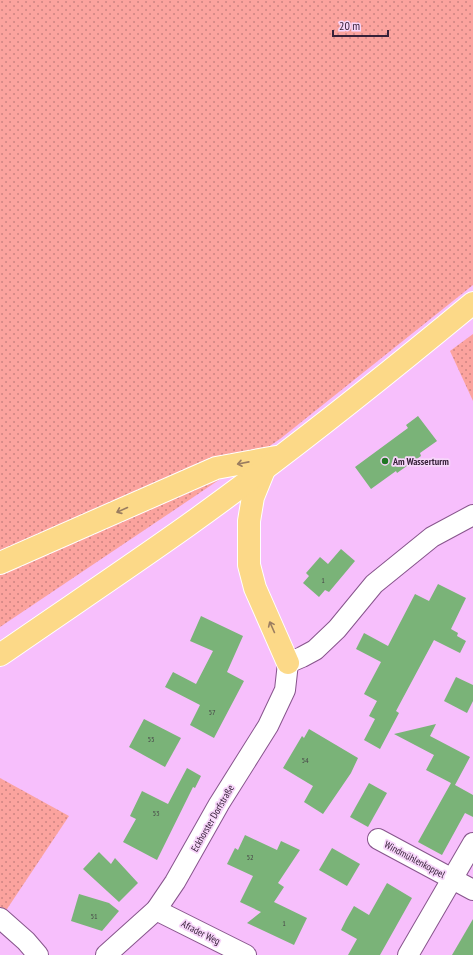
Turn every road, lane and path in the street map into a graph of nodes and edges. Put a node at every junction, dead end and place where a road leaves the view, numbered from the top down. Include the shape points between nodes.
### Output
1 (473, 303) edge
2 (273, 462) junction
3 (473, 515) edge
4 (0, 563) edge
5 (0, 655) edge
6 (288, 663) junction
7 (378, 839) dead end
8 (473, 843) edge
9 (452, 878) junction
10 (473, 890) edge
11 (156, 910) junction
12 (0, 918) edge
13 (38, 955) edge
14 (106, 955) edge
15 (246, 955) edge
16 (408, 955) edge

1 - 2 main road via 373,386
2 -> 4 main road via 216,468
2 - 5 main road via 187,526
6 -> 2 main road via 254,588 249,565 252,497
3 - 6 street via 432,537 395,566 374,584 337,629 315,650
6 - 11 street, Eckhorster Dorfstraße via 285,690 268,726
7 - 9 street, Windmühlenkoppel
8 - 9 street, Windmühlenkoppel
9 - 10 street, Windmühlenkoppel
9 - 16 street, Windmühlenkoppel
11 - 14 street, Eckhorster Dorfstraße
11 - 15 street, Afrader Weg
12 - 13 street

